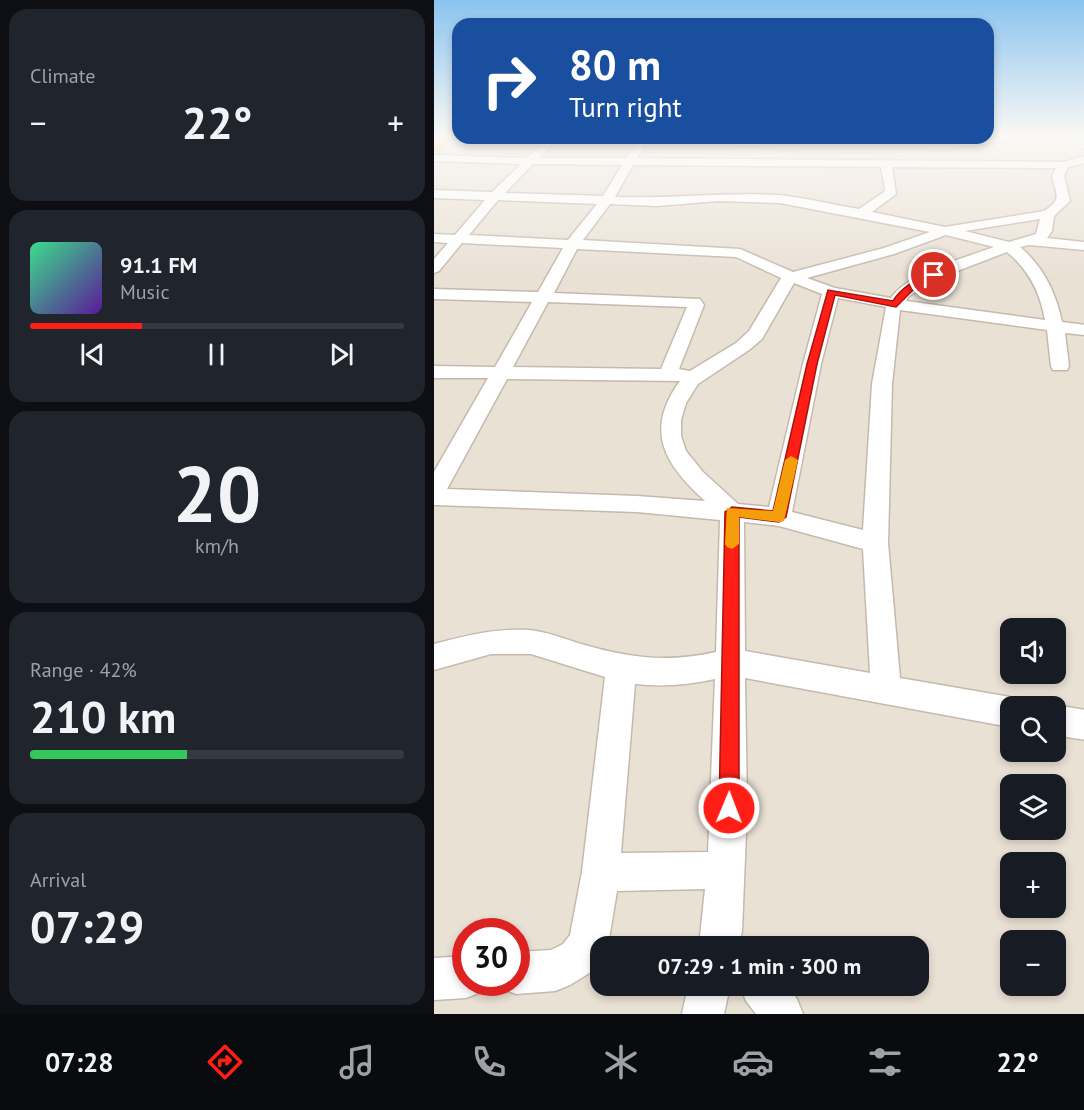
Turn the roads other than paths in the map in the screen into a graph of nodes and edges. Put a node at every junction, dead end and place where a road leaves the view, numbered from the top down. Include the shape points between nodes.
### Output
1 (509, 182) edge
2 (617, 182) edge
3 (890, 182) edge
4 (1062, 182) edge
5 (434, 194) edge
6 (494, 197) junction
7 (607, 200) junction
8 (862, 213) junction
9 (1048, 214) junction
10 (948, 230) junction
11 (434, 238) edge
12 (461, 239) junction
13 (1030, 241) junction
14 (574, 242) junction
15 (1009, 246) junction
16 (1085, 246) edge
17 (434, 268) edge
18 (791, 278) junction
19 (831, 292) junction
20 (434, 294) edge
21 (544, 297) junction
22 (896, 304) junction
23 (1056, 327) junction
24 (1085, 330) edge
25 (1060, 366) dead end
26 (434, 372) edge
27 (501, 374) junction
28 (668, 374) junction
29 (697, 375) junction
30 (434, 492) edge
31 (434, 497) edge
32 (732, 512) junction
33 (779, 517) junction
34 (875, 543) junction
35 (434, 657) edge
36 (731, 662) junction
37 (621, 669) junction
38 (886, 690) junction
39 (1000, 710) edge
40 (1066, 722) edge
41 (1085, 725) edge
42 (725, 870) junction
43 (601, 872) junction
44 (725, 936) edge
45 (530, 972) edge
46 (452, 978) edge
47 (434, 979) edge
48 (707, 996) edge
49 (768, 996) edge
50 (703, 1014) edge
51 (782, 1014) edge

1 - 6 street
2 - 7 street
3 - 8 street via 890,194
4 - 9 street via 1070,196
5 - 6 street
6 - 7 street
6 - 12 street
7 - 8 street via 676,202 720,193
7 - 14 street
8 - 10 street
9 - 10 street
9 - 13 street via 1045,231
10 - 15 street
10 - 18 street
11 - 12 street
12 - 14 street
12 - 17 street
13 - 15 street
13 - 16 street
14 - 18 street via 733,252
14 - 21 street
15 - 22 street via 910,287
15 - 23 street via 1039,276
18 - 19 street
18 - 29 street via 782,287 765,323 749,341
19 - 22 street
19 - 33 street
20 - 21 street
21 - 27 street
21 - 28 street via 694,302
22 - 23 street
22 - 34 street via 882,384
23 - 24 street
23 - 25 street
26 - 27 street
27 - 28 street
27 - 30 street
28 - 29 street
29 - 32 street via 684,388 673,410 669,432 676,453 698,482
31 - 32 street via 637,504
32 - 33 street
32 - 36 street
33 - 34 street
34 - 38 street
35 - 37 street via 491,642 531,642
36 - 37 street via 691,671 653,673
36 - 38 street
36 - 42 street
37 - 43 street
38 - 39 street
40 - 41 street
42 - 43 street
42 - 44 street
43 - 45 street via 588,945 577,958 556,970
46 - 47 street
48 - 50 street
49 - 51 street

